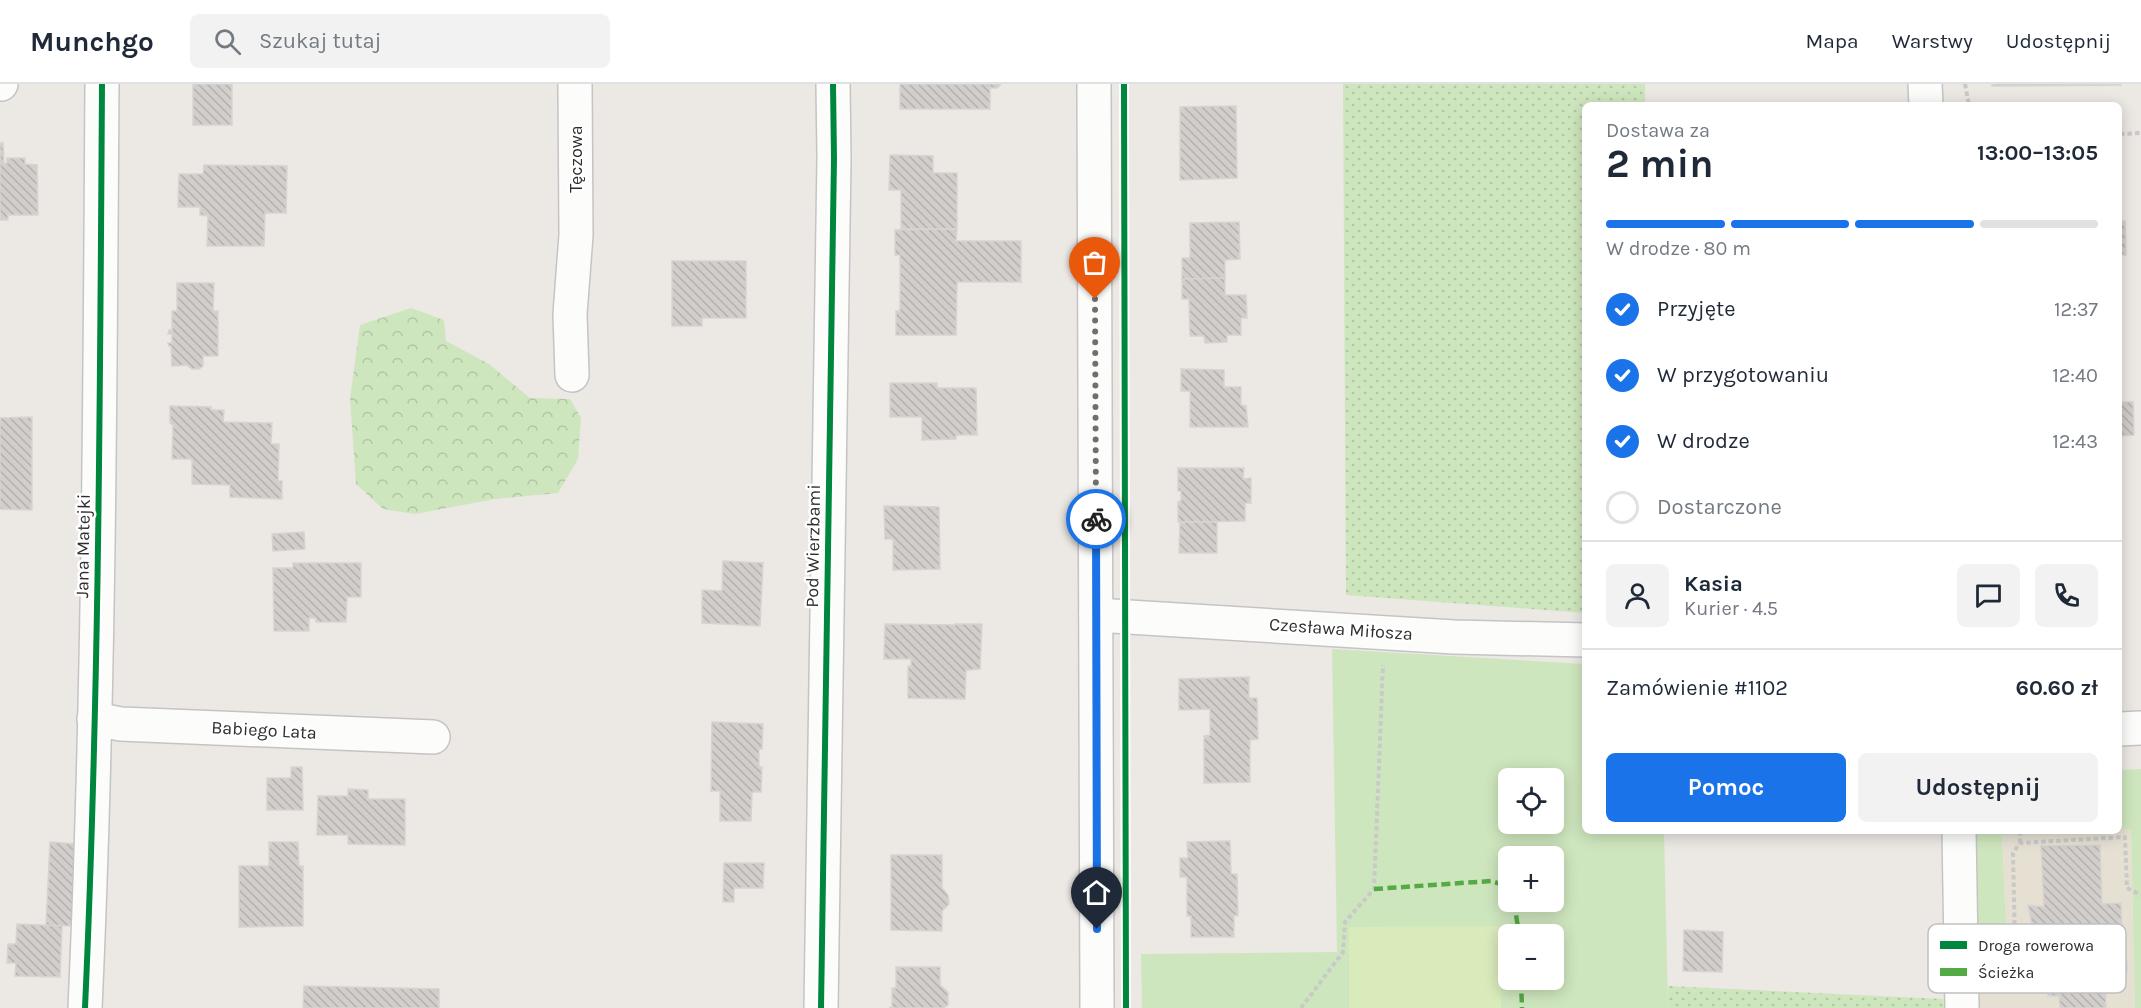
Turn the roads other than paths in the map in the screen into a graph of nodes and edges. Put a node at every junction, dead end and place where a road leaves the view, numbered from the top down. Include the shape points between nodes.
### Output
1 (102, 84) edge
2 (575, 84) edge
3 (833, 84) edge
4 (1094, 84) edge
5 (1925, 84) edge
6 (1926, 102) edge
7 (572, 375) dead end
8 (1096, 615) junction
9 (1582, 640) edge
10 (94, 719) junction
11 (2141, 728) edge
12 (2122, 729) edge
13 (433, 737) dead end
14 (1959, 834) edge
15 (1961, 924) edge
16 (1962, 993) edge
17 (85, 1008) edge
18 (821, 1008) edge
19 (1096, 1008) edge
20 (1962, 1008) edge

1 - 10 street, Jana Matejki
2 - 7 street, Tęczowa
3 - 18 street, Pod Wierzbami
4 - 8 street
5 - 6 street
8 - 9 street, Czesława Miłosza via 1454,637
8 - 19 street
10 - 13 street, Babiego Lata via 120,724
10 - 17 street, Jana Matejki
11 - 12 street
14 - 15 street
16 - 20 street

